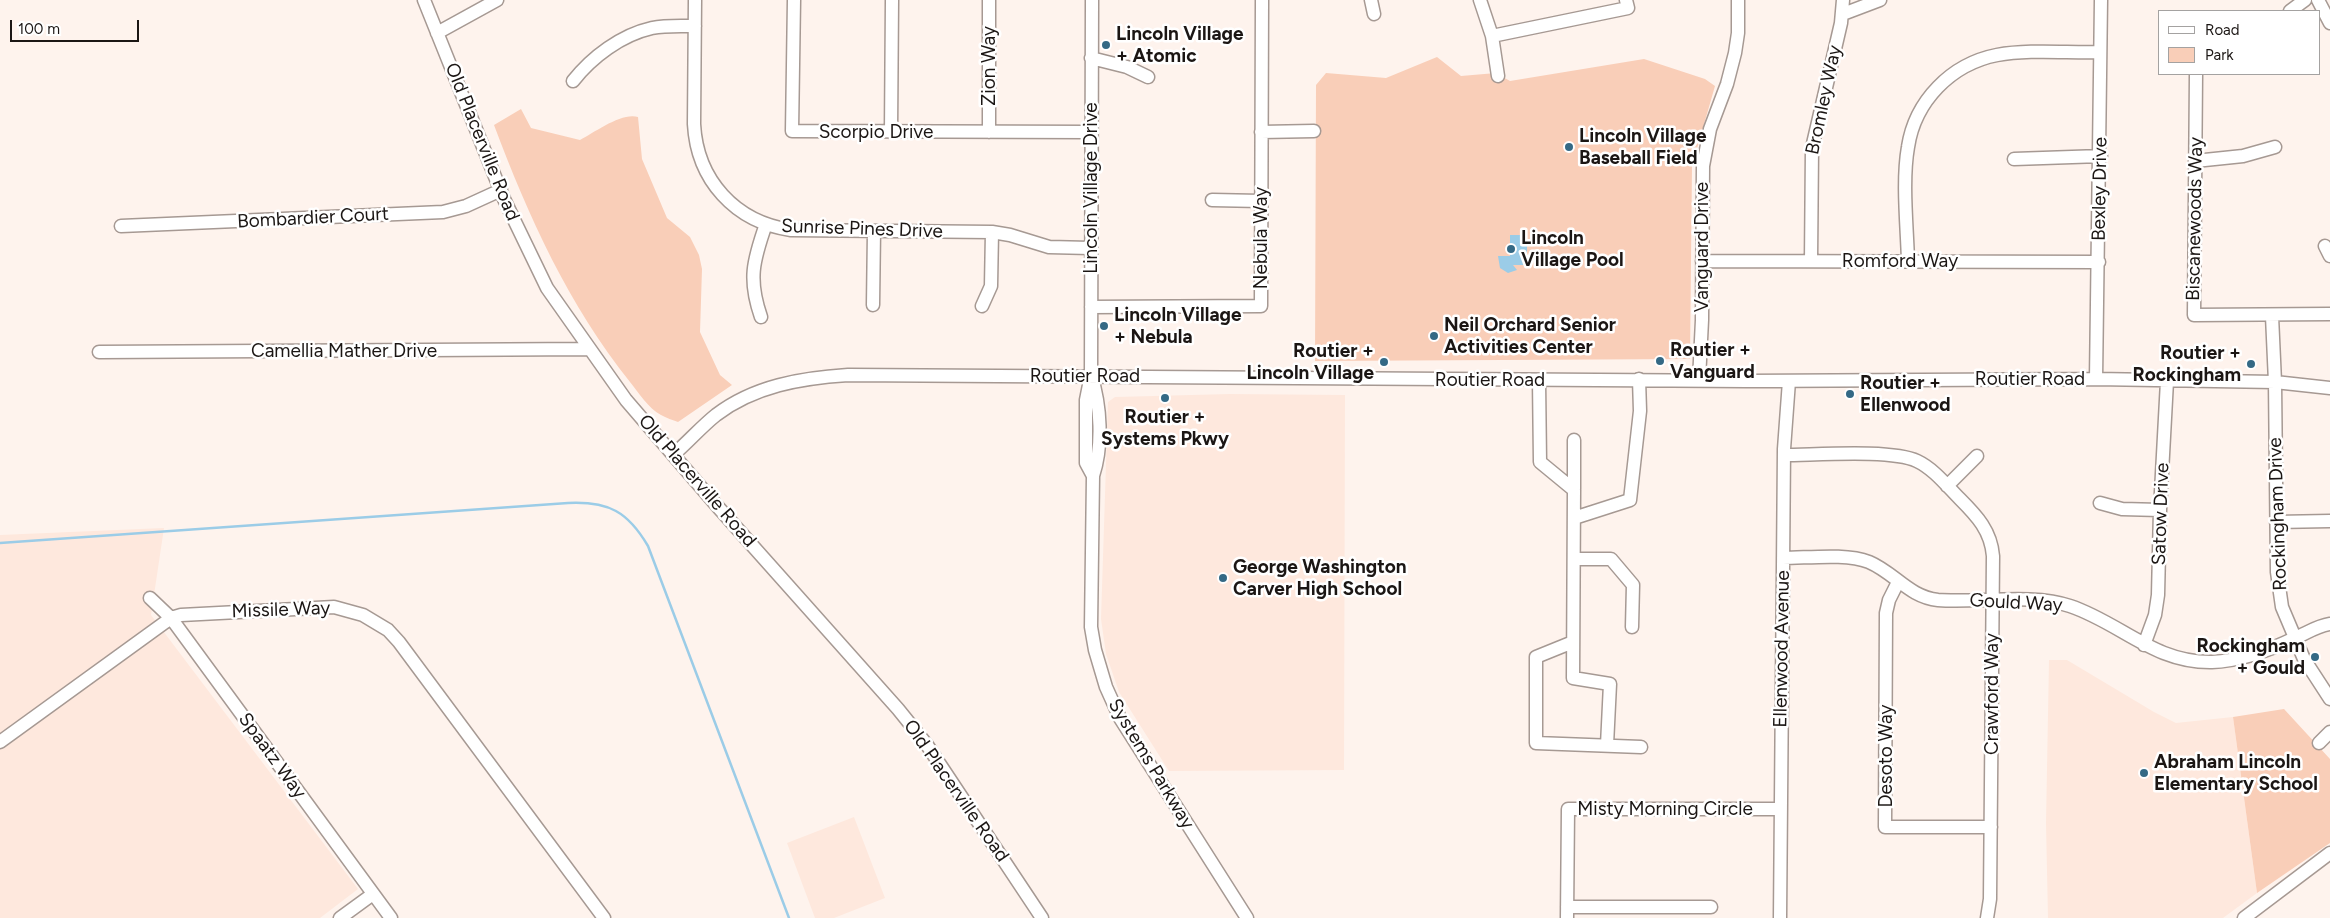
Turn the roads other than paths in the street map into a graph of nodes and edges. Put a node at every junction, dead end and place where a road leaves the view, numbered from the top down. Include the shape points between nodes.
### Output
1 (424, 0) edge
2 (497, 0) edge
3 (695, 0) edge
4 (794, 0) edge
5 (892, 0) edge
6 (989, 0) edge
7 (1092, 0) edge
8 (1262, 0) edge
9 (1371, 0) edge
10 (1480, 0) edge
11 (1626, 0) edge
12 (1738, 0) edge
13 (1843, 0) edge
14 (1880, 0) edge
15 (2101, 0) edge
16 (2305, 0) edge
17 (2318, 0) edge
18 (2291, 10) edge
19 (1374, 14) dead end
20 (1843, 14) junction
21 (2330, 23) edge
22 (695, 26) junction
23 (437, 33) junction
24 (1492, 36) junction
25 (2100, 52) junction
26 (1091, 58) junction
27 (2196, 75) edge
28 (1498, 76) dead end
29 (1148, 77) dead end
30 (573, 81) dead end
31 (891, 132) junction
32 (989, 132) junction
33 (1091, 132) junction
34 (1261, 132) junction
35 (1314, 132) dead end
36 (2275, 147) dead end
37 (2100, 156) junction
38 (2014, 159) dead end
39 (2195, 161) junction
40 (500, 190) junction
41 (1212, 200) dead end
42 (1261, 202) junction
43 (766, 224) junction
44 (121, 226) dead end
45 (874, 231) junction
46 (992, 232) junction
47 (1090, 248) junction
48 (1702, 261) junction
49 (1810, 261) junction
50 (1908, 262) junction
51 (2099, 262) junction
52 (873, 305) dead end
53 (982, 306) dead end
54 (1091, 307) junction
55 (2330, 314) edge
56 (2272, 316) junction
57 (761, 317) dead end
58 (588, 349) junction
59 (100, 352) dead end
60 (1091, 375) junction
61 (2096, 379) junction
62 (1539, 380) junction
63 (1639, 380) junction
64 (1699, 380) junction
65 (1788, 381) junction
66 (2167, 381) junction
67 (2275, 382) junction
68 (2330, 388) edge
69 (1574, 440) dead end
70 (673, 455) junction
71 (1784, 455) junction
72 (1976, 456) dead end
73 (1947, 486) junction
74 (1574, 489) junction
75 (2100, 503) dead end
76 (2160, 510) junction
77 (1574, 518) junction
78 (2330, 521) edge
79 (2276, 522) junction
80 (1783, 558) junction
81 (1574, 559) junction
82 (1898, 582) junction
83 (150, 598) dead end
84 (1993, 600) junction
85 (171, 618) junction
86 (2330, 624) edge
87 (1632, 627) dead end
88 (2295, 639) junction
89 (1574, 642) junction
90 (2144, 645) junction
91 (2330, 699) edge
92 (2330, 732) edge
93 (0, 742) edge
94 (2319, 743) dead end
95 (1607, 745) junction
96 (1642, 747) dead end
97 (1781, 809) junction
98 (1991, 827) junction
99 (2330, 853) edge
100 (373, 894) junction
101 (1711, 907) dead end
102 (1567, 912) edge
103 (340, 918) edge
104 (391, 918) edge
105 (604, 918) edge
106 (1042, 918) edge
107 (1247, 918) edge
108 (1780, 918) edge
109 (1987, 918) edge
110 (2244, 918) edge

1 - 23 street, Old Placerville Road
2 - 23 street
3 - 22 street, Sunrise Pines Drive
4 - 31 street, Scorpio Drive via 792,131
5 - 31 street
6 - 32 street, Zion Way
7 - 26 street, Lincoln Village Drive
8 - 34 street, Nebula Way
9 - 19 street
10 - 24 street
11 - 24 street via 1628,8
12 - 48 street, Vanguard Drive via 1735,53 1710,129 1703,166
13 - 20 street, Bromley Way
14 - 20 street
15 - 25 street, Bexley Drive
16 - 18 street
17 - 21 street
20 - 49 street, Bromley Way via 1812,148
22 - 30 street via 662,27 635,34 596,56
22 - 43 street, Sunrise Pines Drive via 694,124 701,161 726,200
23 - 40 street, Old Placerville Road
24 - 28 street
25 - 37 street, Bexley Drive
25 - 50 street via 1997,55 1961,68 1938,86 1916,118 1908,145
26 - 29 street via 1127,67
26 - 33 street, Lincoln Village Drive
27 - 39 street, Biscanewoods Way
31 - 32 street, Scorpio Drive
32 - 33 street, Scorpio Drive
33 - 47 street, Lincoln Village Drive
34 - 35 street
34 - 42 street, Nebula Way
36 - 39 street via 2243,156
37 - 38 street
37 - 51 street, Bexley Drive
39 - 56 street, Biscanewoods Way via 2194,316
40 - 44 street, Bombardier Court via 466,206 443,212
40 - 58 street, Old Placerville Road via 547,288
41 - 42 street
42 - 54 street, Nebula Way via 1262,306
43 - 45 street, Sunrise Pines Drive via 791,230
43 - 57 street via 752,275
45 - 46 street, Sunrise Pines Drive
45 - 52 street
46 - 47 street, Sunrise Pines Drive via 1049,247
46 - 53 street via 991,286
47 - 54 street, Lincoln Village Drive
48 - 49 street, Romford Way
48 - 64 street, Vanguard Drive
49 - 50 street, Romford Way
50 - 51 street, Romford Way
51 - 61 street, Bexley Drive
54 - 60 street, Lincoln Village Drive
55 - 56 street
56 - 67 street, Rockingham Drive
58 - 59 street, Camellia Mather Drive
58 - 70 street, Old Placerville Road
60 - 62 street, Routier Road
60 - 70 street, Routier Road via 848,375 796,380 734,402 714,416
60 - 107 street, Systems Parkway via 1098,398 1098,462 1093,476 1091,627 1095,650 1120,718
61 - 65 street, Routier Road
61 - 66 street, Routier Road
62 - 63 street, Routier Road
62 - 74 street via 1540,462
63 - 64 street, Routier Road
63 - 77 street via 1640,411 1630,500
64 - 65 street, Routier Road
65 - 71 street, Ellenwood Avenue
66 - 67 street, Routier Road
66 - 76 street, Satow Drive
67 - 68 street, Routier Road
67 - 79 street, Rockingham Drive
69 - 74 street
70 - 106 street, Old Placerville Road via 927,745
71 - 73 street, Crawford Way via 1899,456 1925,466
71 - 80 street, Ellenwood Avenue
72 - 73 street
73 - 84 street, Crawford Way via 1981,521 1990,538
74 - 77 street
75 - 76 street via 2122,509
76 - 90 street, Satow Drive via 2158,595
77 - 81 street
78 - 79 street
79 - 88 street, Rockingham Drive via 2277,572 2282,607
80 - 82 street, Gould Way via 1858,559 1876,565
80 - 97 street, Ellenwood Avenue
81 - 87 street via 1612,559 1633,585
81 - 89 street
82 - 84 street, Gould Way via 1920,595 1938,600
82 - 98 street, Desoto Way via 1886,614 1885,827
83 - 85 street, Spaatz Way
84 - 90 street, Gould Way via 2063,603
84 - 98 street, Crawford Way
85 - 93 street, Missile Way
85 - 100 street, Spaatz Way
85 - 105 street, Missile Way via 319,606 348,610 377,622 406,650
86 - 88 street, Gould Way
88 - 90 street, Gould Way via 2242,658 2213,662 2176,658
88 - 91 street, Rockingham Drive
89 - 95 street via 1573,678 1610,684
89 - 95 street via 1536,657 1536,743
92 - 94 street
95 - 96 street
97 - 102 street, Misty Morning Circle via 1568,809
97 - 108 street, Ellenwood Avenue
98 - 109 street, Crawford Way
99 - 110 street
100 - 103 street
100 - 104 street, Spaatz Way
101 - 102 street

